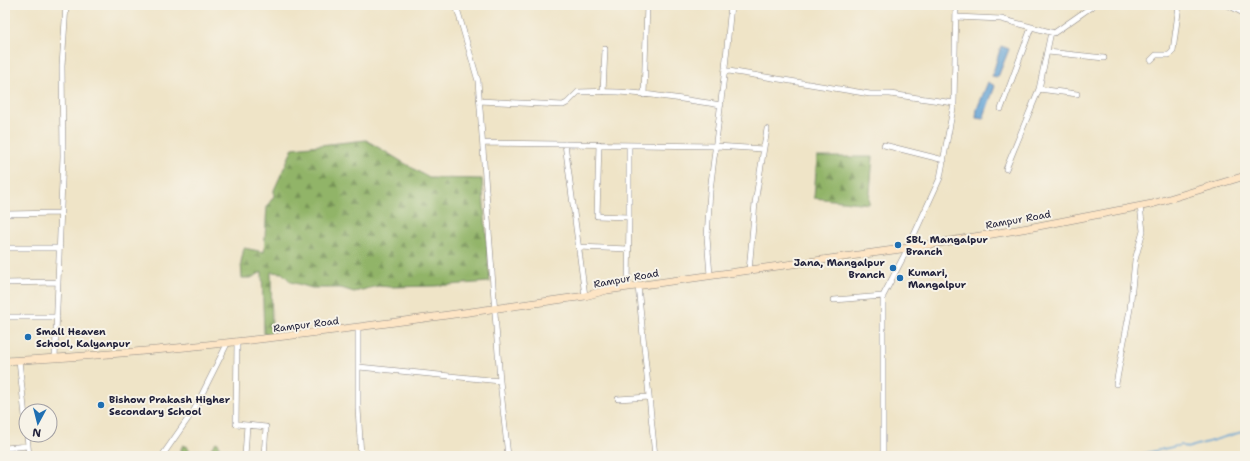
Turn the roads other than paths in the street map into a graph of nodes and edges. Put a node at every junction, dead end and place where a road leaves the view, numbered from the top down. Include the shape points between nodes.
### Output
1 (66, 5) edge
2 (456, 5) edge
3 (647, 5) edge
4 (731, 5) edge
5 (956, 5) edge
6 (1094, 5) edge
7 (1179, 5) edge
8 (1228, 5) edge
9 (1245, 14) edge
10 (956, 17) junction
11 (1031, 28) junction
12 (1051, 32) junction
13 (605, 49) dead end
14 (1048, 52) junction
15 (1104, 58) dead end
16 (1151, 60) dead end
17 (725, 72) junction
18 (1039, 89) junction
19 (603, 92) junction
20 (1077, 94) dead end
21 (644, 95) junction
22 (480, 100) junction
23 (954, 103) junction
24 (721, 105) junction
25 (1001, 109) dead end
26 (767, 129) dead end
27 (483, 143) junction
28 (565, 144) junction
29 (599, 144) junction
30 (629, 145) junction
31 (884, 145) dead end
32 (716, 146) junction
33 (763, 149) junction
34 (944, 160) junction
35 (1006, 169) dead end
36 (1245, 176) edge
37 (1140, 206) junction
38 (61, 213) junction
39 (6, 214) dead end
40 (629, 217) junction
41 (578, 247) junction
42 (5, 248) edge
43 (60, 248) junction
44 (908, 248) junction
45 (629, 249) junction
46 (749, 271) junction
47 (710, 276) junction
48 (58, 282) junction
49 (5, 283) edge
50 (638, 286) junction
51 (628, 287) junction
52 (585, 296) junction
53 (883, 296) junction
54 (834, 300) dead end
55 (496, 309) junction
56 (5, 317) edge
57 (57, 317) junction
58 (358, 328) junction
59 (237, 343) junction
60 (227, 344) junction
61 (55, 358) junction
62 (19, 360) junction
63 (5, 361) edge
64 (359, 367) junction
65 (500, 382) junction
66 (1116, 384) dead end
67 (649, 397) junction
68 (618, 399) dead end
69 (24, 403) edge
70 (247, 425) junction
71 (28, 443) edge
72 (28, 446) junction
73 (5, 448) edge
74 (29, 456) edge
75 (162, 456) edge
76 (245, 456) edge
77 (264, 456) edge
78 (361, 456) edge
79 (508, 456) edge
80 (655, 456) edge
81 (883, 456) edge

1 - 38 street via 62,66
2 - 22 street via 478,81
3 - 21 street
4 - 17 street
5 - 10 street
6 - 12 street via 1054,33
7 - 16 street via 1173,51 1169,55 1156,55
8 - 9 street
10 - 11 street via 1001,18
10 - 23 street
11 - 12 street
11 - 25 street
12 - 14 street
13 - 19 street
14 - 15 street
14 - 18 street
17 - 23 street via 761,75 870,94
17 - 24 street
18 - 20 street
18 - 35 street
19 - 21 street
19 - 22 street via 578,92 567,103 555,106
21 - 24 street
22 - 27 street
23 - 34 street
24 - 32 street
26 - 33 street
27 - 28 street
27 - 55 street
28 - 29 street
28 - 41 street
29 - 30 street
29 - 40 street via 597,216
30 - 32 street
30 - 40 street
31 - 34 street
32 - 33 street
32 - 47 street via 707,237
33 - 46 street
34 - 44 street via 940,178
36 - 37 main road, Rampur Road
37 - 44 main road, Rampur Road
37 - 66 street via 1143,230 1135,260 1130,309
38 - 39 street
38 - 43 street
40 - 45 street
41 - 45 street
41 - 52 street
42 - 43 street
43 - 48 street
44 - 46 main road, Rampur Road
44 - 53 street
45 - 51 street
46 - 47 main road, Rampur Road
47 - 50 main road, Rampur Road
48 - 49 street
48 - 57 street
50 - 51 main road, Rampur Road
50 - 67 street
51 - 52 main road, Rampur Road
52 - 55 main road, Rampur Road
53 - 54 street
53 - 81 street
55 - 58 main road, Rampur Road
55 - 65 street
56 - 57 street
57 - 61 street
58 - 59 main road, Rampur Road
58 - 64 street
59 - 60 main road, Rampur Road
59 - 70 street via 236,424
60 - 61 main road, Rampur Road
60 - 75 street via 194,410
61 - 62 main road, Rampur Road
62 - 63 main road, Rampur Road
62 - 69 street
64 - 65 street
64 - 78 street
65 - 79 street
67 - 68 street
67 - 80 street
70 - 76 street
70 - 77 street via 266,427
71 - 72 street
72 - 73 street
72 - 74 street

